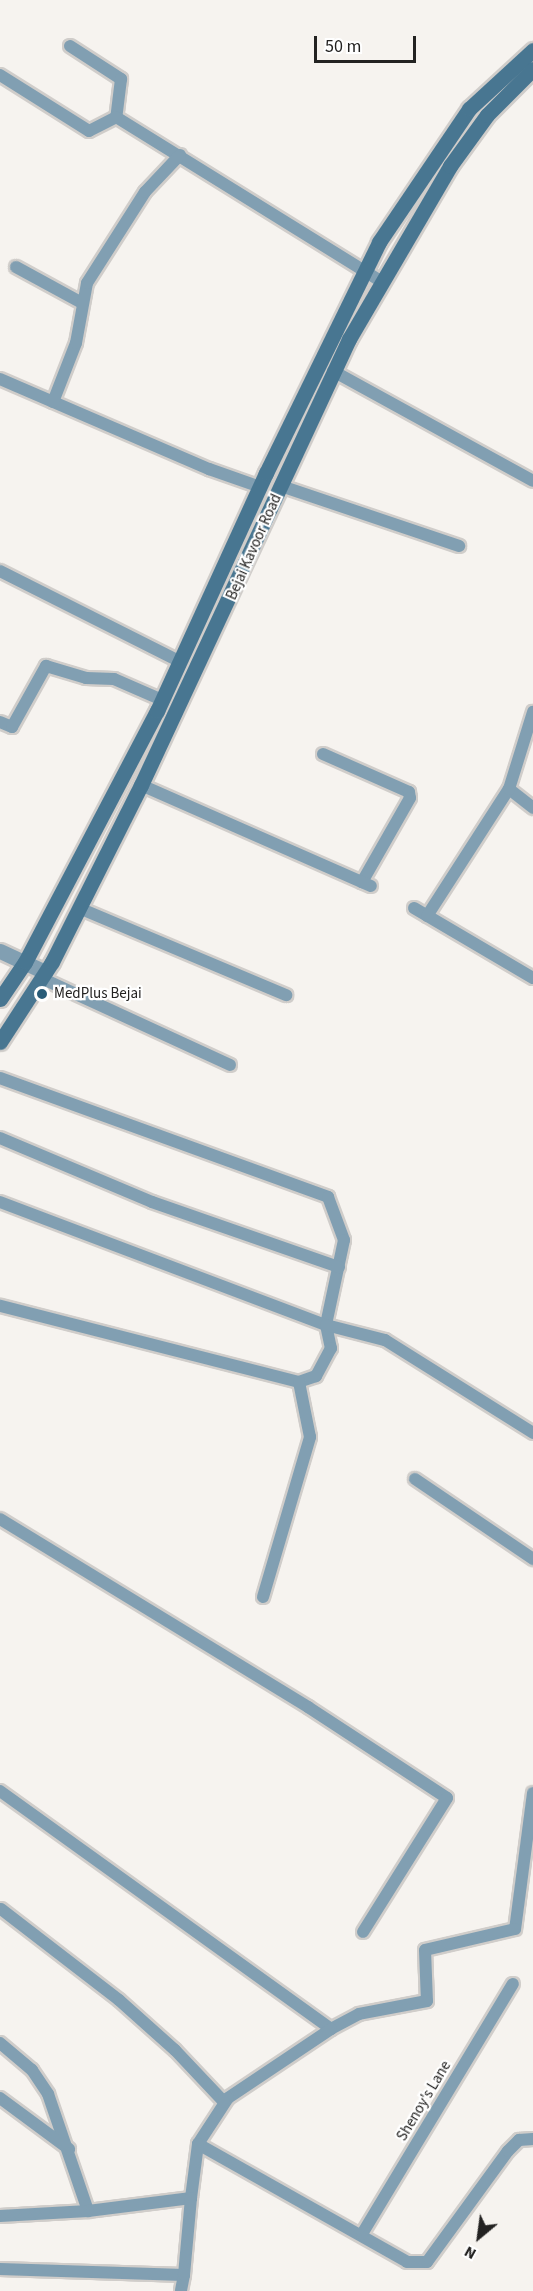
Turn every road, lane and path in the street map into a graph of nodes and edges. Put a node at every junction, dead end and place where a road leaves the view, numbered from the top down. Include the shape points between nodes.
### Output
1 (70, 46) dead end
2 (533, 50) edge
3 (533, 69) edge
4 (0, 75) edge
5 (116, 117) junction
6 (180, 155) junction
7 (16, 267) dead end
8 (364, 271) junction
9 (381, 281) junction
10 (82, 303) junction
11 (333, 371) junction
12 (0, 379) edge
13 (53, 402) junction
14 (533, 481) edge
15 (281, 486) junction
16 (260, 487) junction
17 (459, 546) dead end
18 (0, 571) edge
19 (179, 661) junction
20 (162, 700) junction
21 (533, 712) edge
22 (0, 722) edge
23 (323, 754) dead end
24 (141, 785) junction
25 (509, 789) junction
26 (533, 808) edge
27 (79, 908) junction
28 (414, 908) dead end
29 (427, 916) junction
30 (0, 951) edge
31 (25, 962) junction
32 (43, 975) junction
33 (533, 978) edge
34 (286, 995) dead end
35 (0, 999) edge
36 (0, 1042) edge
37 (230, 1065) dead end
38 (0, 1078) edge
39 (0, 1138) edge
40 (0, 1202) edge
41 (339, 1267) junction
42 (0, 1306) edge
43 (326, 1326) junction
44 (299, 1382) junction
45 (533, 1433) edge
46 (415, 1479) dead end
47 (0, 1519) edge
48 (533, 1559) edge
49 (263, 1597) dead end
50 (0, 1791) edge
51 (533, 1793) edge
52 (1, 1909) edge
53 (363, 1932) dead end
54 (513, 1984) dead end
55 (331, 2029) junction
56 (0, 2043) edge
57 (0, 2098) edge
58 (224, 2102) junction
59 (533, 2139) edge
60 (198, 2144) junction
61 (69, 2149) junction
62 (191, 2198) junction
63 (88, 2211) junction
64 (0, 2216) edge
65 (362, 2234) junction
66 (0, 2269) edge
67 (184, 2275) junction
68 (181, 2291) edge

1 - 5 street via 121,79
2 - 8 main road, Bejai Kavoor Road via 469,109 413,187
3 - 9 main road, Bejai Kavoor Road via 487,115 450,166
4 - 5 street via 89,131
5 - 6 street
6 - 8 street
6 - 10 street via 145,192 87,283
7 - 10 street
8 - 9 street
8 - 16 main road, Bejai Kavoor Road
9 - 11 main road, Bejai Kavoor Road
10 - 13 street via 76,343
11 - 14 street
11 - 15 main road, Bejai Kavoor Road
12 - 13 street
13 - 16 street
15 - 17 street
15 - 24 main road, Bejai Kavoor Road
16 - 19 main road, Bejai Kavoor Road
18 - 19 street
19 - 20 main road, Bejai Kavoor Road
20 - 22 street via 114,679 86,678 46,666 12,727
20 - 31 main road, Bejai Kavoor Road
21 - 25 street
23 - 24 street via 409,792 410,798 367,884
24 - 27 main road, Bejai Kavoor Road
25 - 26 street
25 - 29 street
27 - 32 main road, Bejai Kavoor Road
27 - 34 street
28 - 29 street
29 - 33 street
30 - 31 street
31 - 32 street
31 - 35 main road, Bejai Kavoor Road
32 - 36 main road, Bejai Kavoor Road
32 - 37 street
38 - 41 street via 328,1197 344,1240
39 - 41 street via 152,1202
40 - 43 street
41 - 43 street
42 - 44 street
43 - 44 street via 331,1348 316,1376
43 - 45 street via 385,1340
44 - 49 street via 310,1437
46 - 48 street
47 - 53 street via 308,1707 447,1798
50 - 55 street
51 - 55 street via 515,1929 425,1950 427,2001 359,2014
52 - 58 street via 119,2000 175,2050
54 - 65 street, Shenoy's Lane
55 - 58 street
56 - 61 street via 40,2081
57 - 61 street
58 - 60 street
59 - 65 street via 519,2140 508,2151 427,2262 407,2262
60 - 62 street
60 - 65 street
61 - 63 street
62 - 63 street
62 - 67 street
63 - 64 street
66 - 67 street
67 - 68 street

